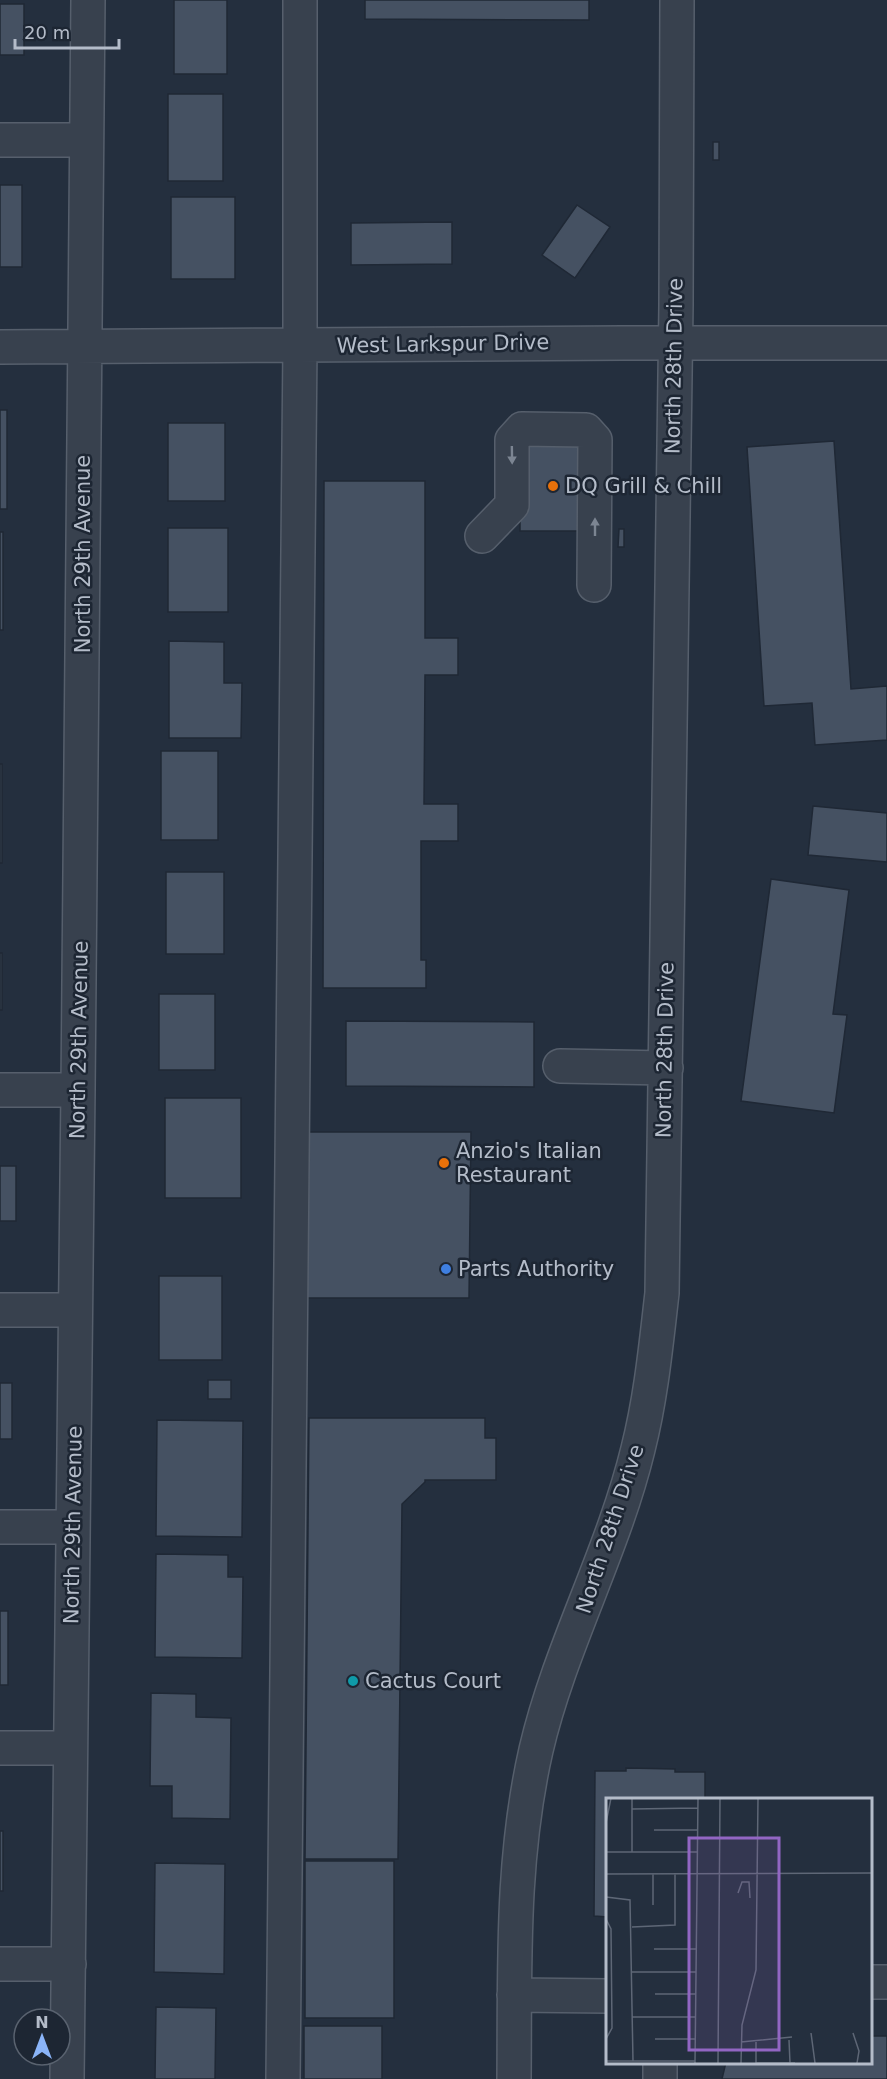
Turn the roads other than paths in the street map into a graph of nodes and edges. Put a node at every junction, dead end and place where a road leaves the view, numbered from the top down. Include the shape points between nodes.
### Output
1 (88, 0) edge
2 (300, 0) edge
3 (677, 0) edge
4 (0, 140) edge
5 (86, 140) junction
6 (675, 343) junction
7 (887, 343) edge
8 (300, 346) junction
9 (0, 347) edge
10 (85, 347) junction
11 (482, 536) dead end
12 (594, 585) dead end
13 (560, 1066) dead end
14 (666, 1068) junction
15 (0, 1090) edge
16 (78, 1090) junction
17 (0, 1310) edge
18 (75, 1310) junction
19 (0, 1527) edge
20 (72, 1527) junction
21 (0, 1748) edge
22 (70, 1748) junction
23 (0, 1964) edge
24 (69, 1964) junction
25 (514, 1995) junction
26 (606, 1996) edge
27 (67, 2079) edge
28 (283, 2079) edge
29 (514, 2079) edge

1 - 5 street, North 29th Avenue
2 - 8 street
3 - 6 street, North 28th Drive
4 - 5 street
5 - 10 street, North 29th Avenue
6 - 7 street, West Larkspur Drive
6 - 8 street, West Larkspur Drive
6 - 14 street, North 28th Drive
8 - 10 street, West Larkspur Drive
8 - 28 street
9 - 10 street, West Larkspur Drive
10 - 16 street, North 29th Avenue
12 -> 11 street via 596,440 586,430 522,429 512,440 512,505
13 - 14 street
14 - 25 street, North 28th Drive via 662,1293 652,1379 625,1493 537,1749 516,1887
15 - 16 street
16 - 18 street, North 29th Avenue
17 - 18 street
18 - 20 street, North 29th Avenue
19 - 20 street
20 - 22 street, North 29th Avenue
21 - 22 street
22 - 24 street, North 29th Avenue
23 - 24 street
24 - 27 street, North 29th Avenue
25 - 26 street
25 - 29 street, North 28th Drive

